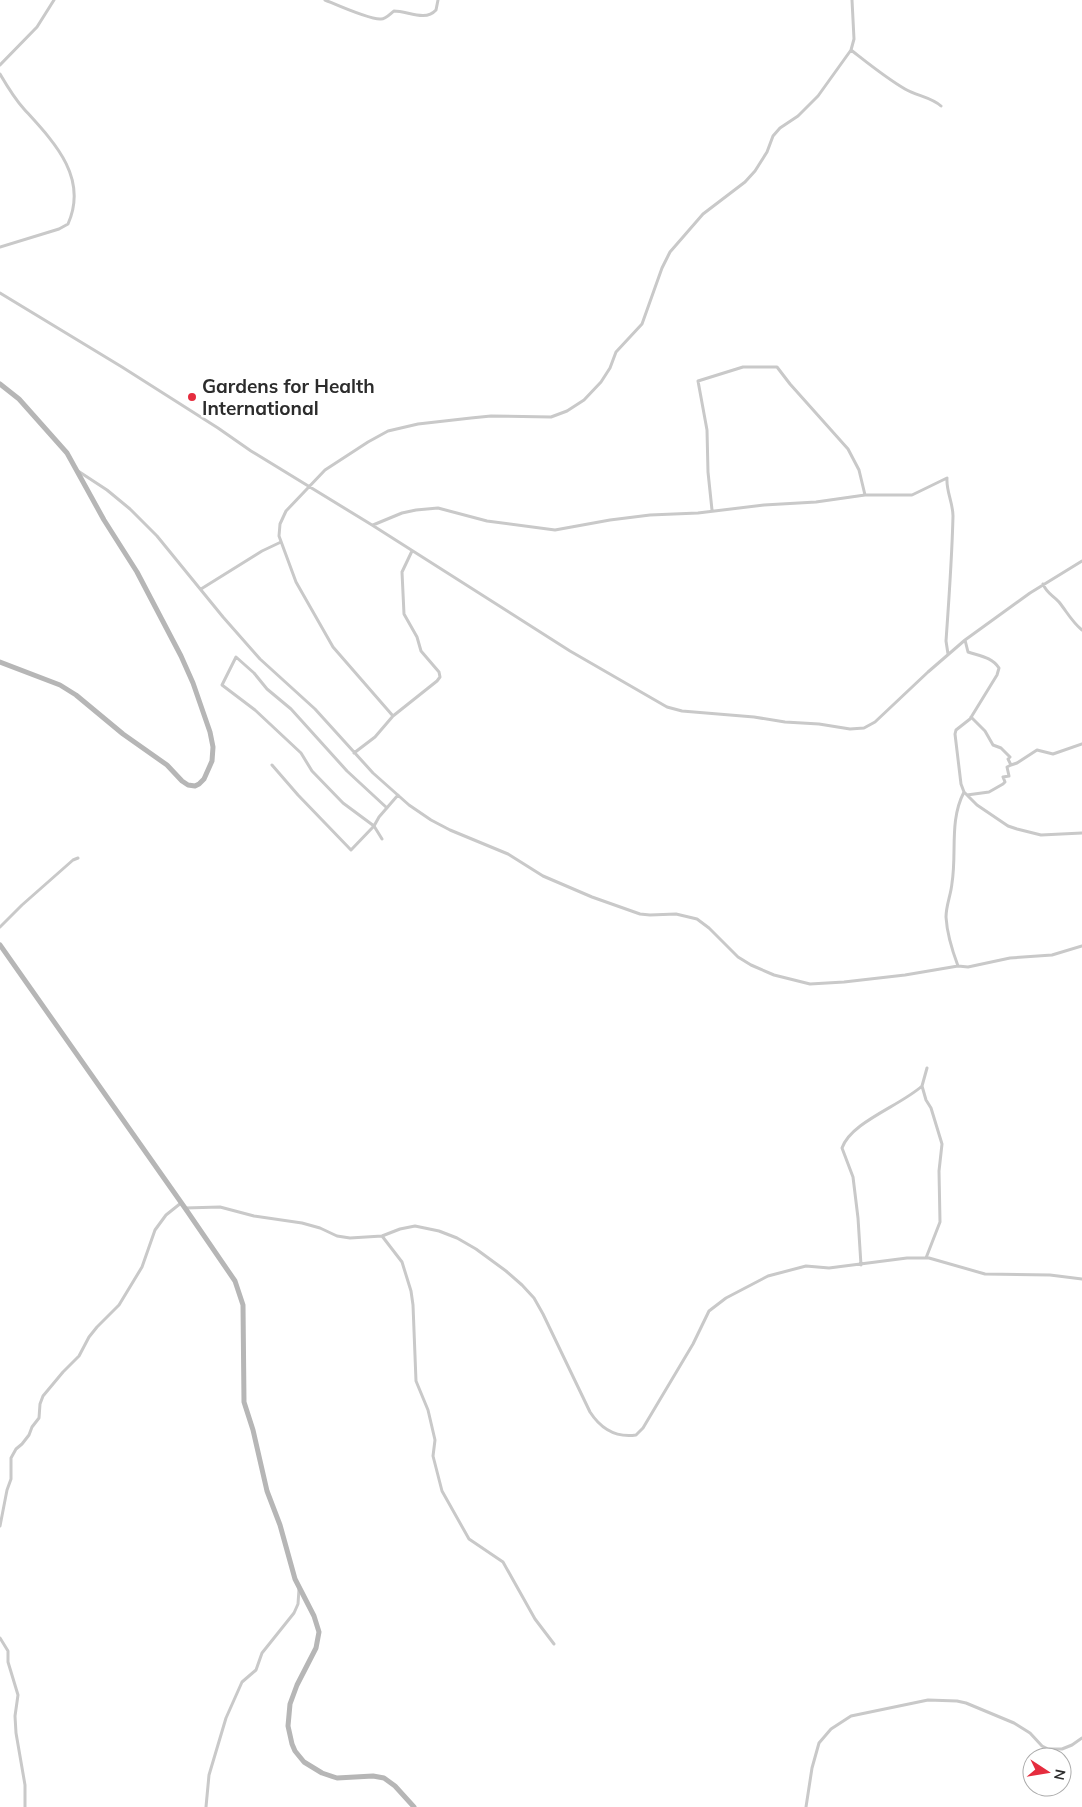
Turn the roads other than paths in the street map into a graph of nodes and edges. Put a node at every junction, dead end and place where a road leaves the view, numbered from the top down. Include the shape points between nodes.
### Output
1 (54, 0) edge
2 (324, 0) edge
3 (438, 0) edge
4 (852, 0) edge
5 (851, 50) junction
6 (0, 65) edge
7 (0, 74) edge
8 (941, 106) dead end
9 (0, 247) edge
10 (0, 293) edge
11 (0, 384) edge
12 (78, 471) junction
13 (308, 486) junction
14 (865, 495) junction
15 (712, 510) junction
16 (372, 525) junction
17 (281, 542) junction
18 (412, 552) junction
19 (1082, 561) edge
20 (1043, 584) junction
21 (201, 590) junction
22 (1082, 630) edge
23 (965, 640) junction
24 (948, 654) junction
25 (0, 662) edge
26 (393, 716) junction
27 (971, 717) junction
28 (1082, 744) edge
29 (354, 752) junction
30 (272, 765) dead end
31 (1011, 765) junction
32 (964, 792) junction
33 (398, 795) junction
34 (967, 795) junction
35 (387, 808) junction
36 (374, 826) junction
37 (1082, 833) edge
38 (382, 839) dead end
39 (78, 858) dead end
40 (0, 927) edge
41 (0, 945) edge
42 (1082, 946) edge
43 (958, 966) junction
44 (926, 1068) dead end
45 (922, 1086) junction
46 (182, 1202) junction
47 (185, 1208) junction
48 (382, 1236) junction
49 (926, 1258) junction
50 (861, 1265) junction
51 (1082, 1279) edge
52 (0, 1526) edge
53 (299, 1588) junction
54 (0, 1638) edge
55 (554, 1644) dead end
56 (1082, 1738) edge
57 (24, 1807) edge
58 (206, 1807) edge
59 (414, 1807) edge
60 (806, 1807) edge

1 - 6 street via 37,27
2 - 3 street via 380,20 394,10 428,16 436,10
4 - 5 street via 854,39
5 - 8 street via 907,90
5 - 13 street via 818,96 773,136 755,171 703,214 670,252 642,324 616,352 601,382 584,400 550,417 484,417 394,429 336,461
7 - 9 street via 23,108 57,147 74,186 74,203 68,224
10 - 13 street
11 - 12 main road via 19,399 67,452
12 - 21 street via 130,509 157,536
12 - 25 main road via 137,572 193,683 213,747 212,760 204,779 195,786 182,781 167,765 60,684
13 - 16 street
13 - 17 street via 282,519 279,530
14 - 15 street
14 - 15 street via 859,470 848,449 778,368 748,367 698,380 707,430
14 - 24 street via 912,496 947,478 953,515
15 - 16 street via 610,520 555,530 487,521 444,509 426,508
16 - 18 street
17 - 21 street
17 - 26 street via 296,582 329,640
18 - 24 street via 631,688 667,707 682,711 864,728
18 - 26 street via 402,572 404,611 421,651 440,677
19 - 20 street
20 - 22 street via 1048,594
20 - 23 street
21 - 29 street via 264,663 315,709
23 - 24 street
23 - 27 street via 968,652 982,655 999,668 998,675
26 - 29 street via 375,737
27 - 31 street via 993,745 1007,753
27 - 32 street via 955,734
28 - 31 street via 1053,754 1037,750
29 - 33 street
30 - 36 street via 352,850
31 - 34 street via 1007,767 1009,776 1003,777 1003,784 989,792
32 - 34 street
32 - 43 street via 953,828 955,852 946,910 948,932
33 - 35 street
33 - 43 street via 431,820 508,854 543,876 575,890 640,914 676,914 697,920 738,957 788,979 810,984 835,983
34 - 37 street via 977,805 1016,829 1041,835
35 - 36 street
35 - 36 street via 236,657 222,685 255,710 300,753 312,771 343,803
36 - 38 street
39 - 40 street via 22,904
41 - 46 main road
42 - 43 street via 1052,955
44 - 45 street
45 - 49 street via 942,1144 940,1222
45 - 50 street via 863,1123 843,1144 842,1153 854,1177
46 - 47 main road
46 - 52 street via 155,1230 142,1267 119,1305 97,1327 79,1356 44,1396 39,1418 11,1458 11,1479
47 - 48 street via 220,1207 302,1223 350,1238
47 - 53 main road via 234,1281 243,1305 244,1402 267,1492
48 - 50 street via 409,1227 439,1231 476,1249 514,1278 540,1307 596,1422 608,1431 624,1436 636,1435 643,1428 693,1344 704,1318 717,1304 768,1276 786,1270 806,1266
48 - 55 street via 402,1262 411,1291 416,1380 428,1410 434,1440 433,1456 442,1492 469,1539 503,1562 535,1619
49 - 50 street via 896,1258
49 - 51 street via 985,1274
53 - 58 street via 294,1613 262,1653 256,1670 242,1682 226,1718 209,1775
53 - 59 main road via 318,1625 319,1639 290,1704 288,1726 295,1751 315,1770 337,1778 384,1778
54 - 57 street via 8,1651 17,1691 16,1733 25,1785
56 - 60 street via 1062,1749 1048,1749 1014,1723 956,1701 928,1700 863,1713 846,1718 822,1737

